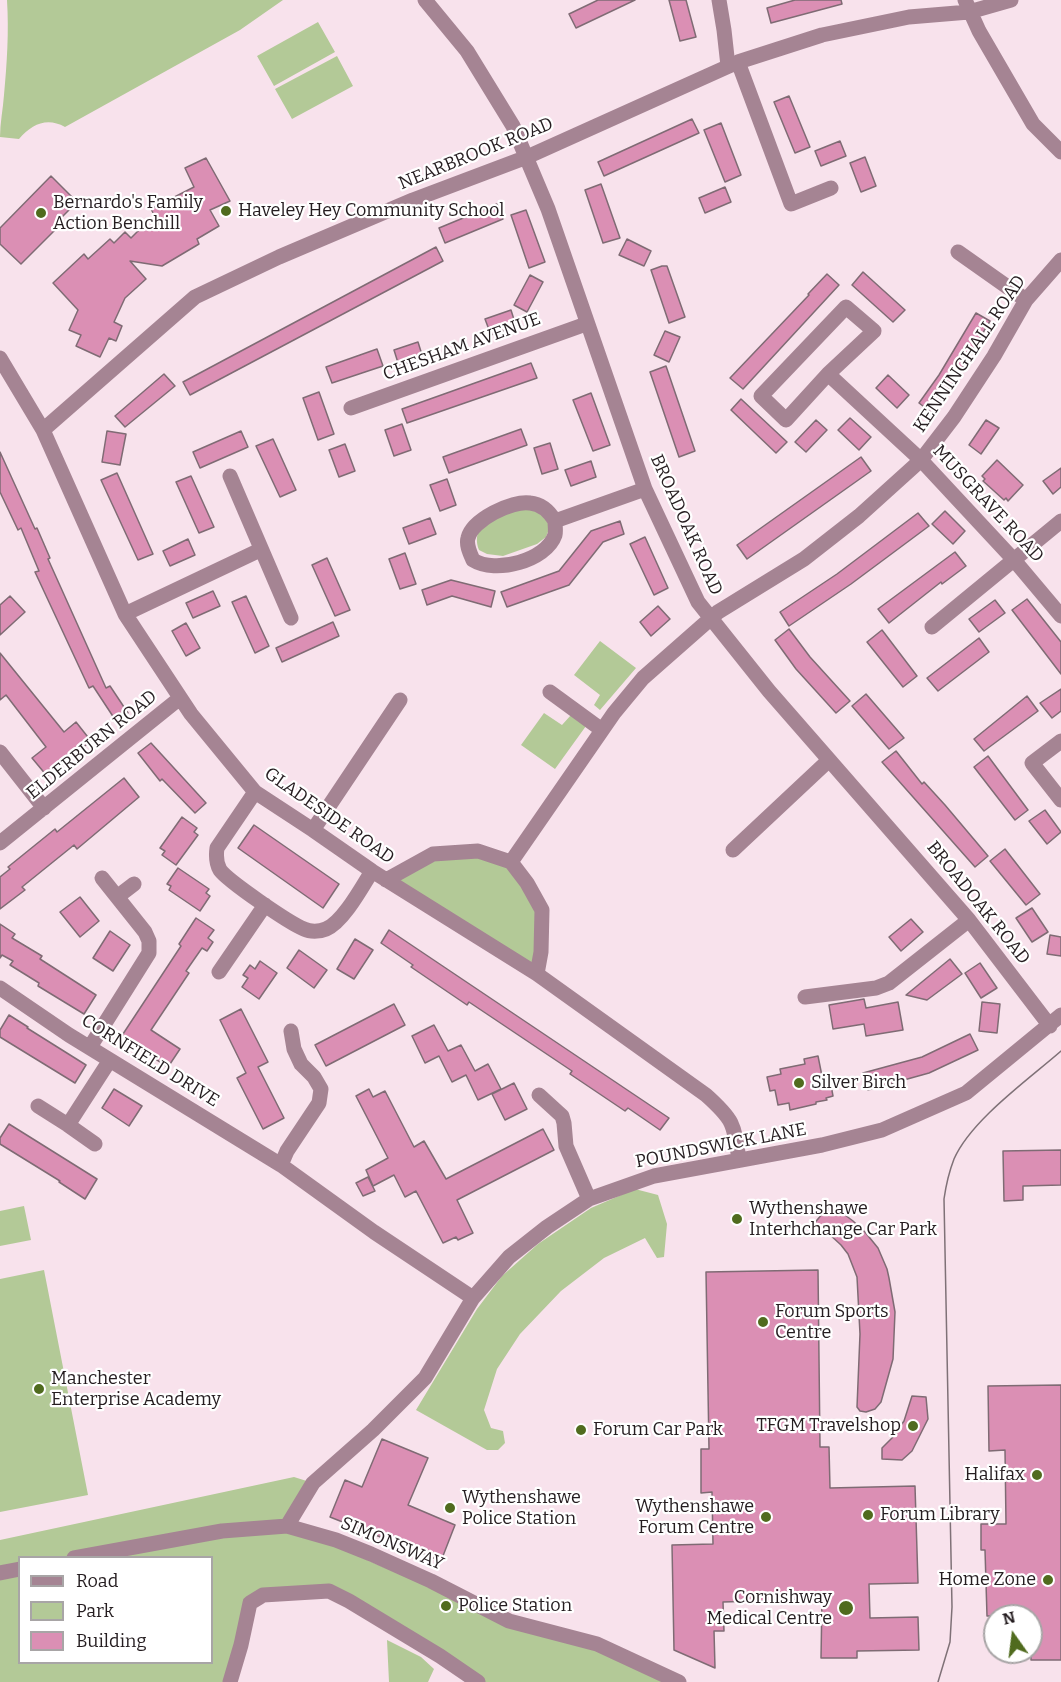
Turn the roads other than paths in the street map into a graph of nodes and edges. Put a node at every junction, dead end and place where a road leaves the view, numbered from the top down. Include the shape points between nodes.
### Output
1 (425, 0) edge
2 (719, 0) edge
3 (1011, 0) edge
4 (967, 6) edge
5 (733, 64) junction
6 (1061, 152) edge
7 (527, 157) junction
8 (831, 188) dead end
9 (958, 252) dead end
10 (1061, 260) edge
11 (1026, 300) junction
12 (586, 324) junction
13 (0, 358) edge
14 (828, 374) junction
15 (351, 408) dead end
16 (43, 430) junction
17 (921, 460) junction
18 (230, 476) dead end
19 (645, 489) junction
20 (1061, 521) edge
21 (555, 522) junction
22 (260, 550) junction
23 (1014, 560) junction
24 (125, 614) junction
25 (1061, 616) edge
26 (291, 618) dead end
27 (710, 619) junction
28 (932, 627) dead end
29 (550, 692) dead end
30 (180, 698) junction
31 (400, 700) dead end
32 (602, 730) junction
33 (1061, 741) edge
34 (0, 752) edge
35 (828, 761) junction
36 (255, 792) junction
37 (1061, 800) edge
38 (44, 808) junction
39 (314, 830) junction
40 (0, 843) edge
41 (733, 850) dead end
42 (511, 862) junction
43 (372, 872) junction
44 (102, 878) dead end
45 (386, 880) junction
46 (134, 884) dead end
47 (117, 897) junction
48 (265, 905) junction
49 (969, 920) junction
50 (219, 972) dead end
51 (537, 974) junction
52 (0, 988) edge
53 (804, 997) dead end
54 (1055, 1020) edge
55 (291, 1031) dead end
56 (90, 1047) junction
57 (110, 1060) junction
58 (539, 1095) dead end
59 (38, 1106) dead end
60 (68, 1125) junction
61 (95, 1144) dead end
62 (739, 1160) junction
63 (280, 1165) junction
64 (589, 1199) junction
65 (473, 1298) junction
66 (287, 1526) junction
67 (80, 1556) edge
68 (18, 1569) edge
69 (0, 1573) edge
70 (230, 1682) edge
71 (478, 1682) edge
72 (679, 1682) edge

1 - 7 street, BROADOAK ROAD via 467,51 513,126
2 - 5 street
3 - 4 street, NEARBROOK ROAD
4 - 5 street, NEARBROOK ROAD via 822,35
4 - 6 street via 1033,124
5 - 7 street, NEARBROOK ROAD
5 - 8 street via 791,204
7 - 12 street, BROADOAK ROAD
7 - 16 street, NEARBROOK ROAD via 413,200 195,297
9 - 11 street
10 - 11 street, KENNINGHALL ROAD
11 - 17 street, KENNINGHALL ROAD via 954,417
12 - 15 street, CHESHAM AVENUE
12 - 19 street, BROADOAK ROAD
13 - 16 street, GLADESIDE ROAD
14 - 14 street via 786,420 761,396 846,307 874,331
14 - 17 street, MUSGRAVE ROAD
16 - 24 street, GLADESIDE ROAD
17 - 23 street, MUSGRAVE ROAD
17 - 27 street, KENNINGHALL ROAD via 804,559
18 - 22 street
19 - 21 street
19 - 27 street, BROADOAK ROAD via 698,602
20 - 23 street
21 - 21 street via 556,534 543,552 502,567 473,560 467,544 468,535 479,520 521,503 544,507
22 - 24 street
22 - 26 street
23 - 25 street, MUSGRAVE ROAD
23 - 28 street
24 - 30 street, GLADESIDE ROAD
27 - 32 street, KENNINGHALL ROAD via 643,678
27 - 35 street, BROADOAK ROAD
29 - 32 street
30 - 36 street, GLADESIDE ROAD
30 - 38 street, ELDERBURN ROAD
31 - 39 street
32 - 42 street, KENNINGHALL ROAD
33 - 37 street via 1032,763
34 - 38 street
35 - 41 street
35 - 49 street, BROADOAK ROAD
36 - 39 street, GLADESIDE ROAD
36 - 48 street via 217,848 216,856 221,872
38 - 40 street, ELDERBURN ROAD
39 - 43 street, GLADESIDE ROAD
42 - 45 street via 478,851 433,854
42 - 51 street via 542,910
43 - 45 street, GLADESIDE ROAD
43 - 48 street via 342,916 324,930 304,929
44 - 47 street
45 - 51 street, GLADESIDE ROAD
46 - 47 street
47 - 56 street via 145,932 149,953
48 - 50 street
49 - 53 street via 889,982 876,988
49 - 54 street, BROADOAK ROAD
51 - 62 street, GLADESIDE ROAD via 724,1111 735,1128
52 - 56 street, CORNFIELD DRIVE
54 - 62 street, POUNDSWICK LANE via 966,1093 910,1119 822,1145
55 - 63 street via 301,1064 321,1089 319,1103
56 - 57 street, CORNFIELD DRIVE
57 - 60 street
57 - 63 street, CORNFIELD DRIVE
58 - 64 street via 562,1116 566,1146
59 - 60 street
60 - 61 street
62 - 64 street, POUNDSWICK LANE via 654,1176
63 - 65 street, CORNFIELD DRIVE
64 - 65 street, POUNDSWICK LANE via 509,1257
65 - 66 street, POUNDSWICK LANE via 425,1378 313,1484
66 - 67 street, SIMONSWAY via 222,1531
66 - 72 street, SIMONSWAY via 371,1554 509,1620 597,1644
68 - 69 street
70 - 71 street via 250,1603 263,1595 329,1591

